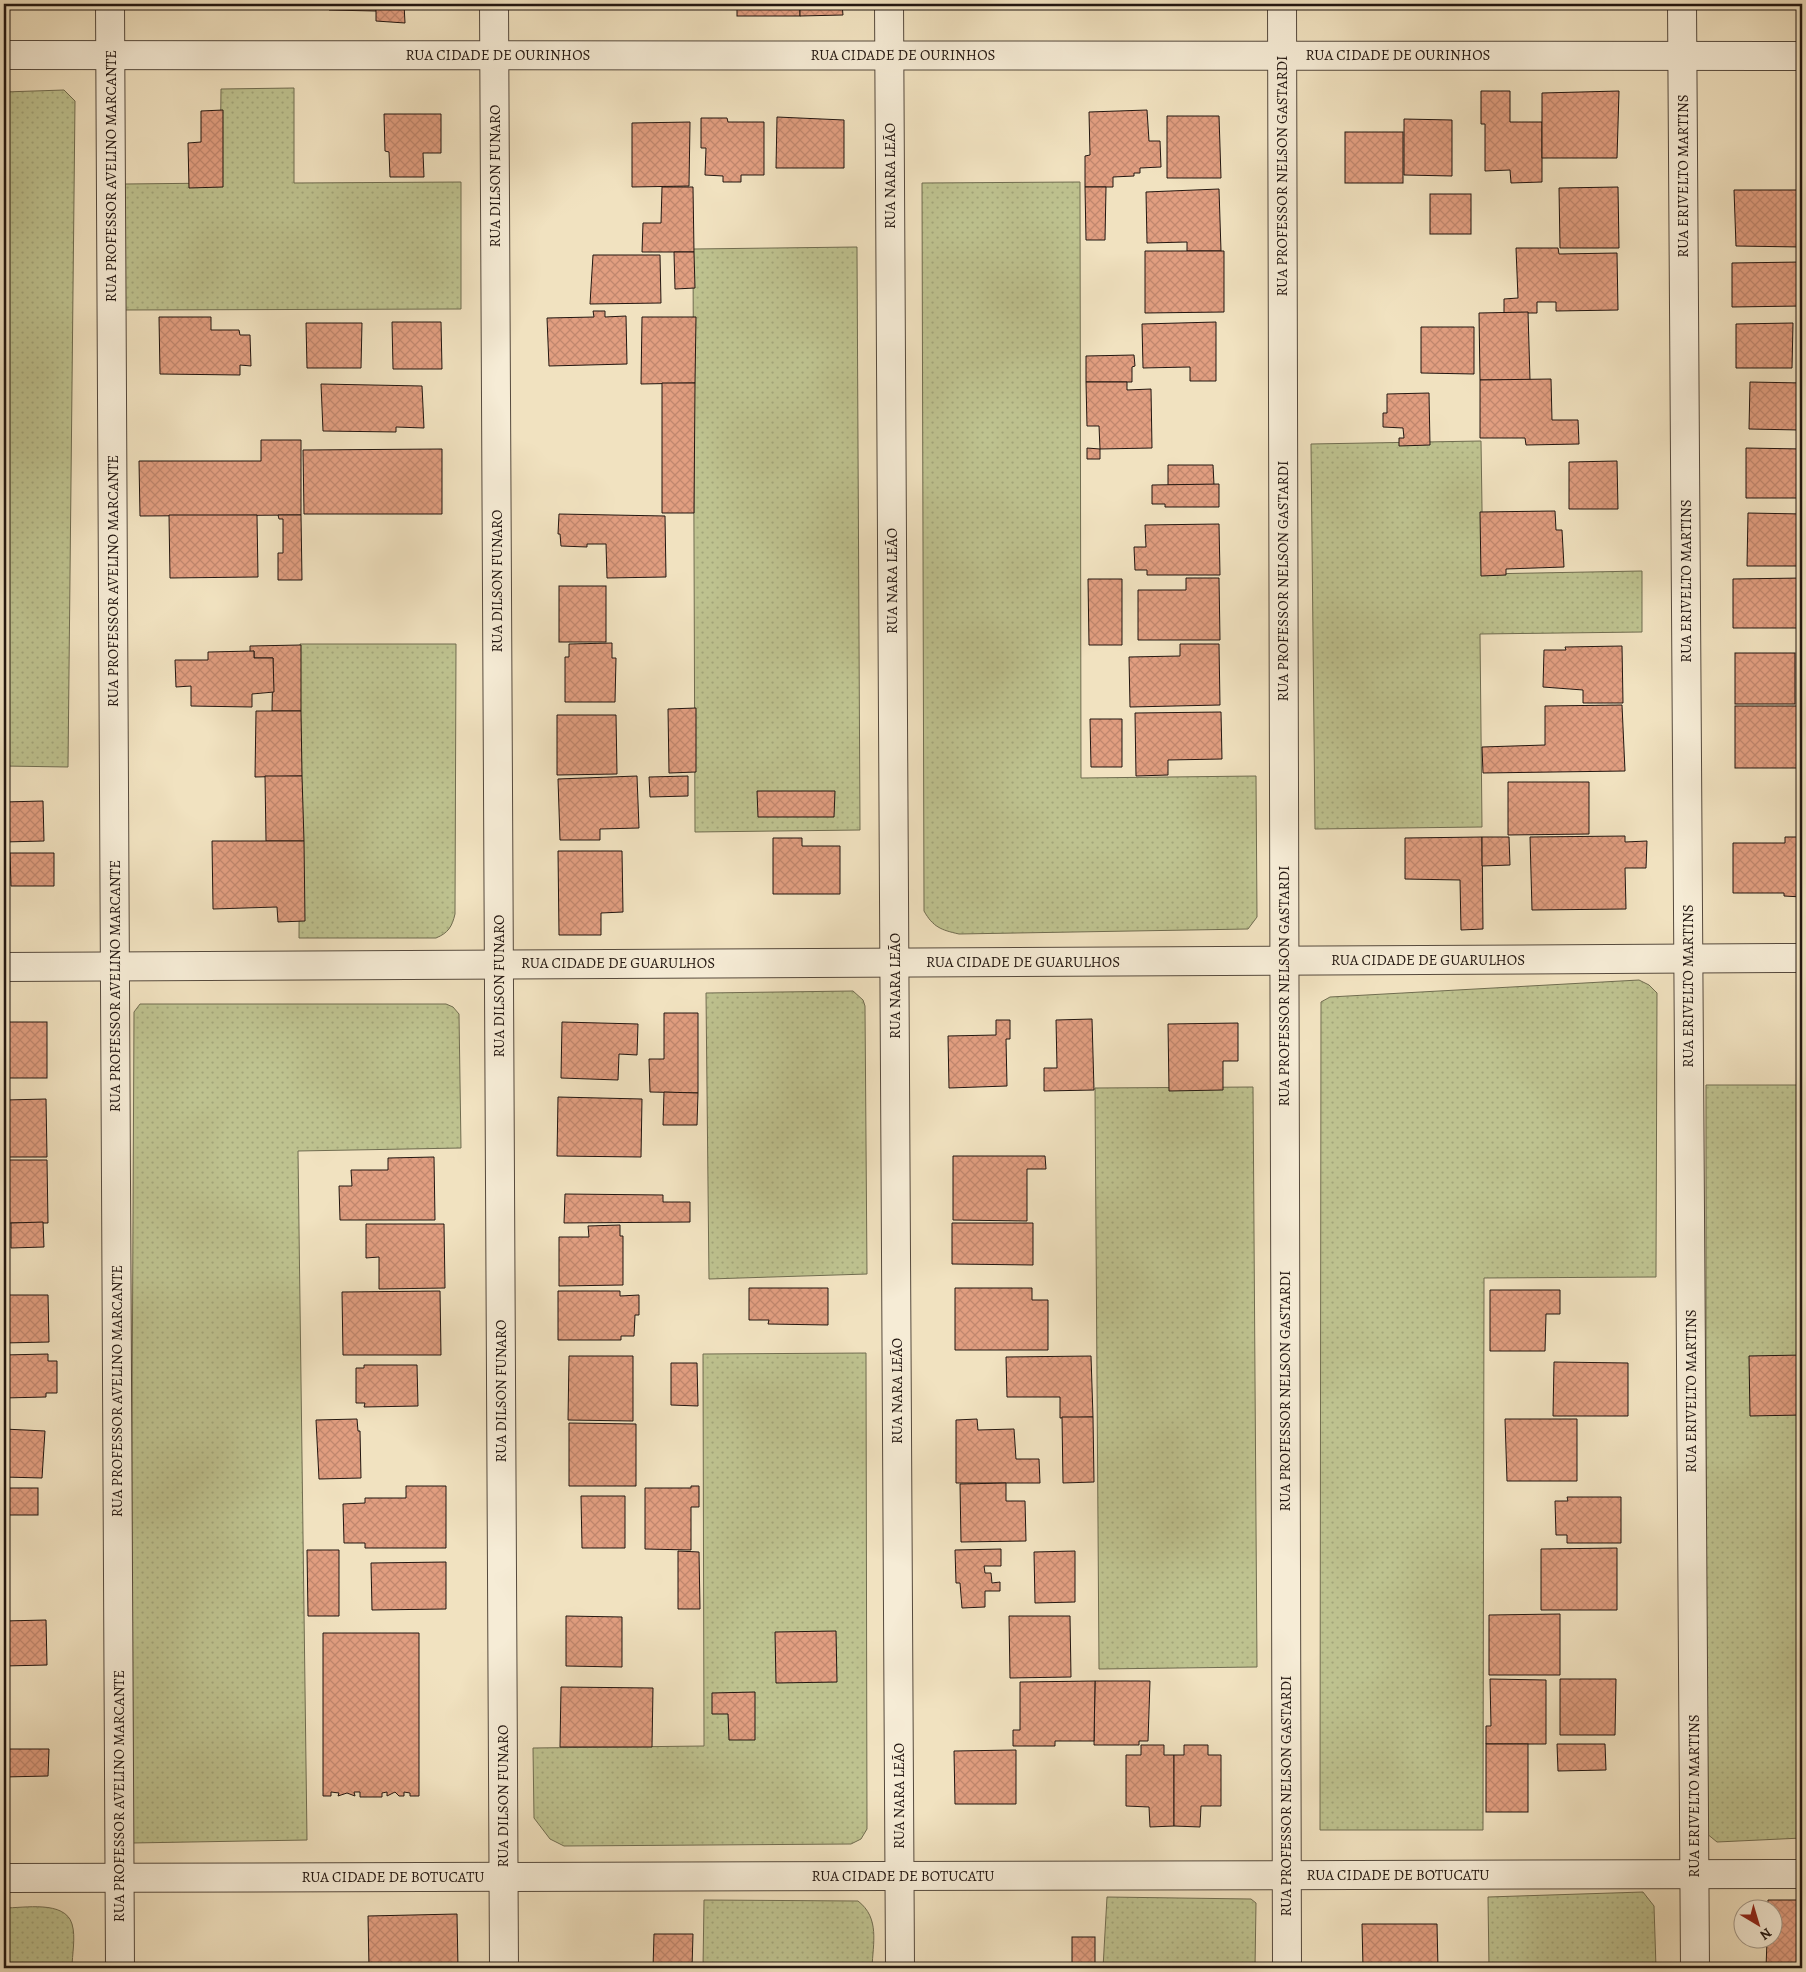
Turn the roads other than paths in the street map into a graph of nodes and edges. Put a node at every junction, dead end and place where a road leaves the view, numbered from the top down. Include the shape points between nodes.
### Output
1 (110, 4) edge
2 (494, 4) edge
3 (889, 4) edge
4 (1282, 4) edge
5 (1682, 4) edge
6 (4, 55) edge
7 (110, 55) junction
8 (494, 55) junction
9 (889, 55) junction
10 (1282, 55) junction
11 (1682, 55) junction
12 (1802, 56) edge
13 (1688, 958) junction
14 (1802, 958) edge
15 (1284, 960) junction
16 (895, 962) junction
17 (499, 964) junction
18 (115, 966) junction
19 (4, 967) edge
20 (1802, 1874) edge
21 (1287, 1875) junction
22 (1694, 1875) junction
23 (504, 1876) junction
24 (899, 1876) junction
25 (4, 1878) edge
26 (119, 1878) junction
27 (120, 1968) edge
28 (504, 1968) edge
29 (900, 1968) edge
30 (1287, 1968) edge
31 (1695, 1968) edge

1 - 7 street, RUA PROFESSOR AVELINO MARCANTE
2 - 8 street, RUA DILSON FUNARO
3 - 9 street, RUA NARA LEÃO
4 - 10 street, RUA PROFESSOR NELSON GASTARDI
5 - 11 street, RUA ERIVELTO MARTINS
6 - 7 street, RUA CIDADE DE OURINHOS
7 - 8 street, RUA CIDADE DE OURINHOS
7 - 18 street, RUA PROFESSOR AVELINO MARCANTE
8 - 9 street, RUA CIDADE DE OURINHOS
8 - 17 street, RUA DILSON FUNARO
9 - 10 street, RUA CIDADE DE OURINHOS
9 - 16 street, RUA NARA LEÃO
10 - 11 street, RUA CIDADE DE OURINHOS
10 - 15 street, RUA PROFESSOR NELSON GASTARDI
11 - 12 street, RUA CIDADE DE OURINHOS
11 - 13 street, RUA ERIVELTO MARTINS
13 - 14 street, RUA CIDADE DE GUARULHOS
13 - 15 street, RUA CIDADE DE GUARULHOS
13 - 22 street, RUA ERIVELTO MARTINS
15 - 16 street, RUA CIDADE DE GUARULHOS
15 - 21 street, RUA PROFESSOR NELSON GASTARDI
16 - 17 street, RUA CIDADE DE GUARULHOS
16 - 24 street, RUA NARA LEÃO
17 - 18 street, RUA CIDADE DE GUARULHOS
17 - 23 street, RUA DILSON FUNARO
18 - 19 street, RUA CIDADE DE GUARULHOS
18 - 26 street, RUA PROFESSOR AVELINO MARCANTE
20 - 22 street, RUA CIDADE DE BOTUCATU
21 - 22 street, RUA CIDADE DE BOTUCATU
21 - 24 street, RUA CIDADE DE BOTUCATU
21 - 30 street, RUA PROFESSOR NELSON GASTARDI
22 - 31 street, RUA ERIVELTO MARTINS
23 - 24 street, RUA CIDADE DE BOTUCATU
23 - 26 street, RUA CIDADE DE BOTUCATU
23 - 28 street, RUA DILSON FUNARO
24 - 29 street, RUA NARA LEÃO
25 - 26 street, RUA CIDADE DE BOTUCATU
26 - 27 street, RUA PROFESSOR AVELINO MARCANTE

